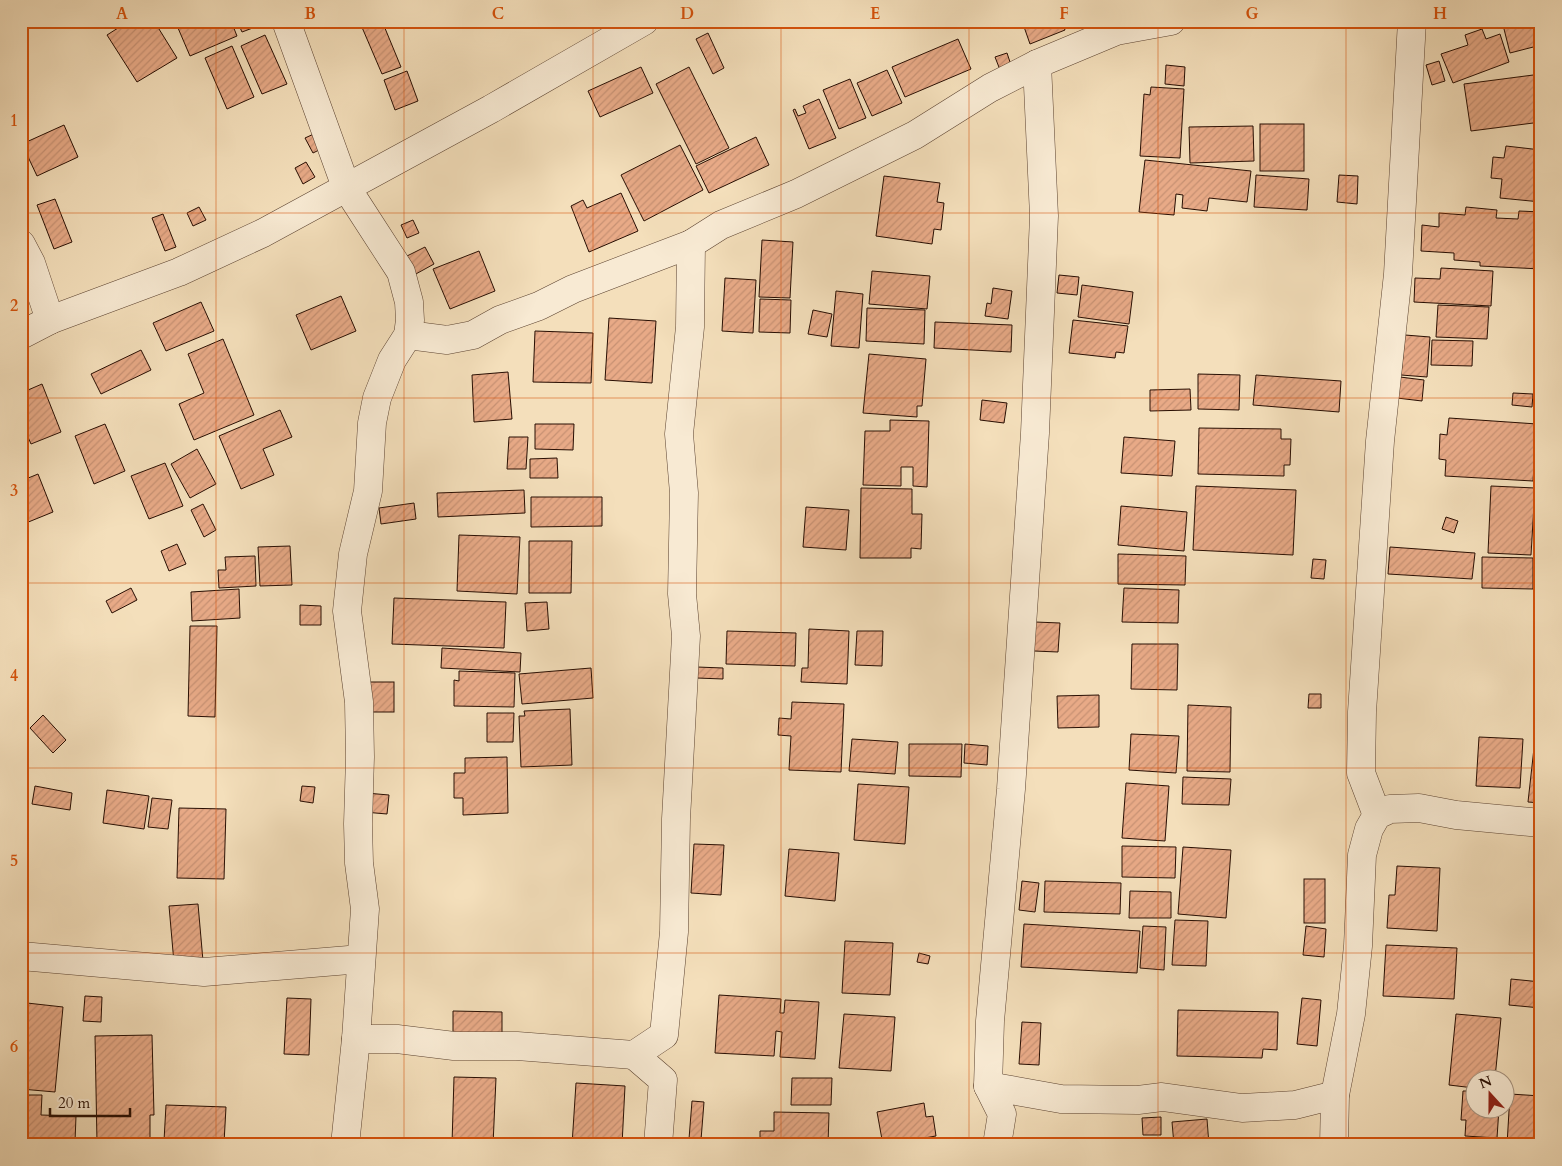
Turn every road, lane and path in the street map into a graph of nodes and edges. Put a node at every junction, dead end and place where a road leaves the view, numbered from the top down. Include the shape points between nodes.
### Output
1 (286, 21) edge
2 (644, 21) edge
3 (1171, 21) edge
4 (1412, 21) edge
5 (1037, 64) junction
6 (346, 188) junction
7 (21, 244) edge
8 (691, 244) junction
9 (50, 320) junction
10 (21, 335) edge
11 (408, 335) junction
12 (1377, 815) junction
13 (1541, 823) edge
14 (21, 956) edge
15 (361, 959) junction
16 (664, 1035) junction
17 (356, 1039) junction
18 (634, 1055) junction
19 (663, 1080) junction
20 (988, 1086) junction
21 (1335, 1095) junction
22 (345, 1145) edge
23 (658, 1145) edge
24 (997, 1145) edge
25 (1334, 1145) edge

1 - 6 street
2 - 6 street
3 - 5 street via 1116,31
4 - 12 street via 1398,274 1380,441 1362,712 1361,773
5 - 8 street via 990,88 915,135 796,194 722,225
5 - 20 street via 1044,216 1035,433 1011,789 990,1021
6 - 9 street via 263,233 179,272
6 - 11 street via 401,272 409,302
7 - 9 street via 31,263
8 - 11 street via 572,289 473,335 447,340
8 - 16 street via 690,326 679,434 684,493 682,594 686,636 676,819 674,932
9 - 10 street
11 - 15 street via 392,360 375,406 368,491 353,554 347,611 359,702 359,863 365,908
12 - 13 street via 1390,809 1419,808
12 - 21 street via 1369,829 1362,855 1351,1014
14 - 15 street via 204,972
15 - 17 street
16 - 18 street
16 - 19 street
17 - 18 street
17 - 22 street
18 - 19 street
19 - 23 street
20 - 21 street via 1061,1099 1138,1100 1162,1097 1242,1108 1295,1105
20 - 24 street via 1002,1114
21 - 25 street

